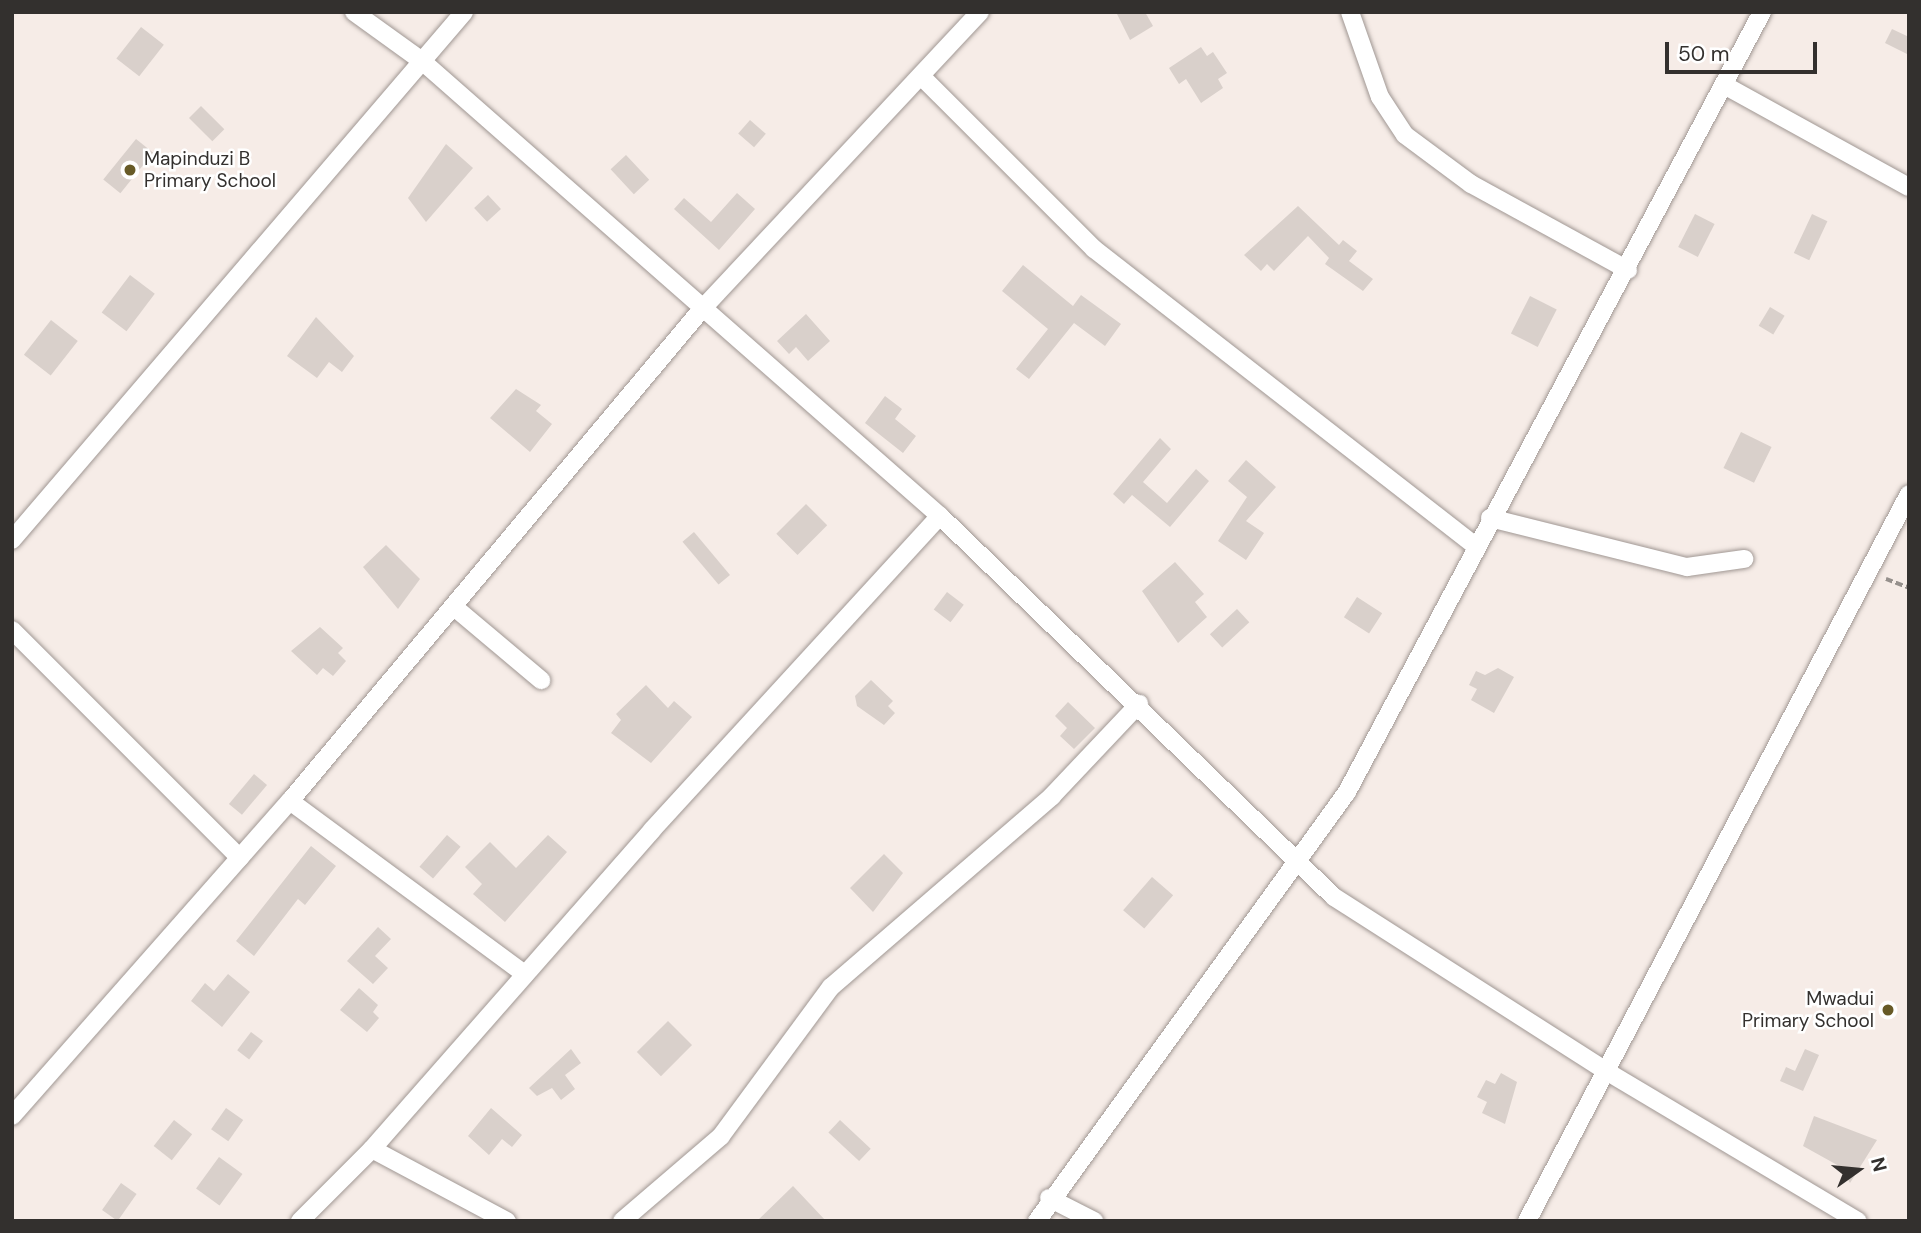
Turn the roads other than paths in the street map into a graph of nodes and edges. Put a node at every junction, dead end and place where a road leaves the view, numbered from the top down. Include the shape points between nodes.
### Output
1 (354, 12) edge
2 (464, 12) edge
3 (980, 12) edge
4 (1350, 12) edge
5 (1762, 12) edge
6 (422, 61) junction
7 (923, 78) junction
8 (1724, 85) junction
9 (1909, 187) edge
10 (1628, 270) junction
11 (702, 309) junction
12 (1909, 494) edge
13 (940, 516) junction
14 (1490, 518) junction
15 (12, 540) edge
16 (1475, 546) junction
17 (1744, 559) dead end
18 (454, 607) junction
19 (12, 630) edge
20 (541, 680) dead end
21 (1139, 704) junction
22 (290, 801) junction
23 (240, 858) junction
24 (1300, 858) junction
25 (525, 974) junction
26 (1606, 1071) junction
27 (12, 1116) edge
28 (372, 1149) junction
29 (1049, 1198) junction
30 (300, 1221) edge
31 (507, 1221) edge
32 (622, 1221) edge
33 (1037, 1221) edge
34 (1094, 1221) edge
35 (1527, 1221) edge
36 (1858, 1221) edge

1 - 6 street
2 - 6 street
3 - 7 street
4 - 10 street via 1386,110 1424,153
5 - 8 street
6 - 11 street
6 - 15 street
7 - 11 street
7 - 16 street via 1094,249
8 - 9 street
8 - 10 street
10 - 14 street
11 - 13 street
11 - 18 street
12 - 26 street
13 - 21 street
13 - 25 street
14 - 16 street
14 - 17 street via 1687,567
16 - 24 street via 1385,728
18 - 20 street
18 - 22 street
19 - 23 street
21 - 24 street
21 - 32 street via 1052,796 849,970 721,1136
22 - 23 street
22 - 25 street
23 - 27 street
24 - 26 street via 1334,897
24 - 29 street
25 - 28 street
26 - 35 street
26 - 36 street
28 - 30 street
28 - 31 street
29 - 33 street
29 - 34 street

